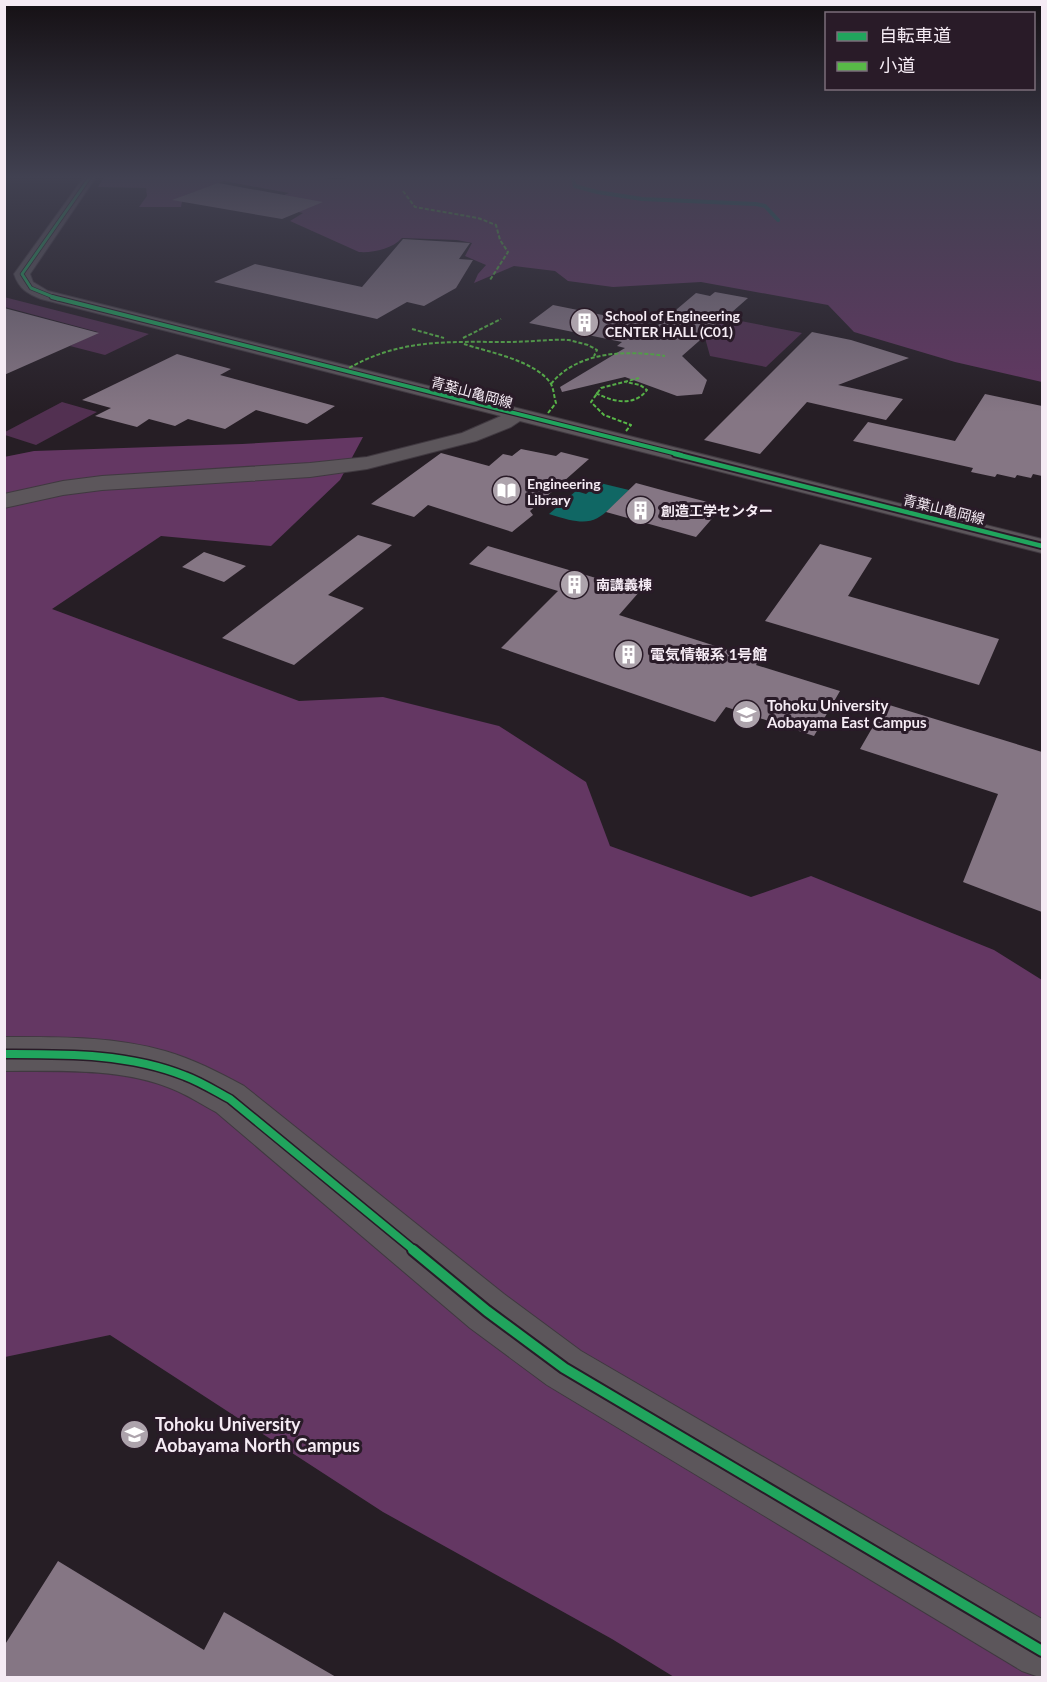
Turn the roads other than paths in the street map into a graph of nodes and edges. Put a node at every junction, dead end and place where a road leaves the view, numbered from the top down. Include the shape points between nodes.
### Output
1 (35, 255) edge
2 (515, 415) junction
3 (4, 501) edge
4 (1042, 546) edge
5 (4, 1054) edge
6 (1042, 1651) edge

1 - 2 street, 青葉山亀岡線 via 22,274 24,283 32,291 47,296
2 - 3 street via 469,437 367,463 102,483
2 - 4 street, 青葉山亀岡線
5 - 6 street via 143,1062 184,1075 230,1099 487,1311 564,1368

